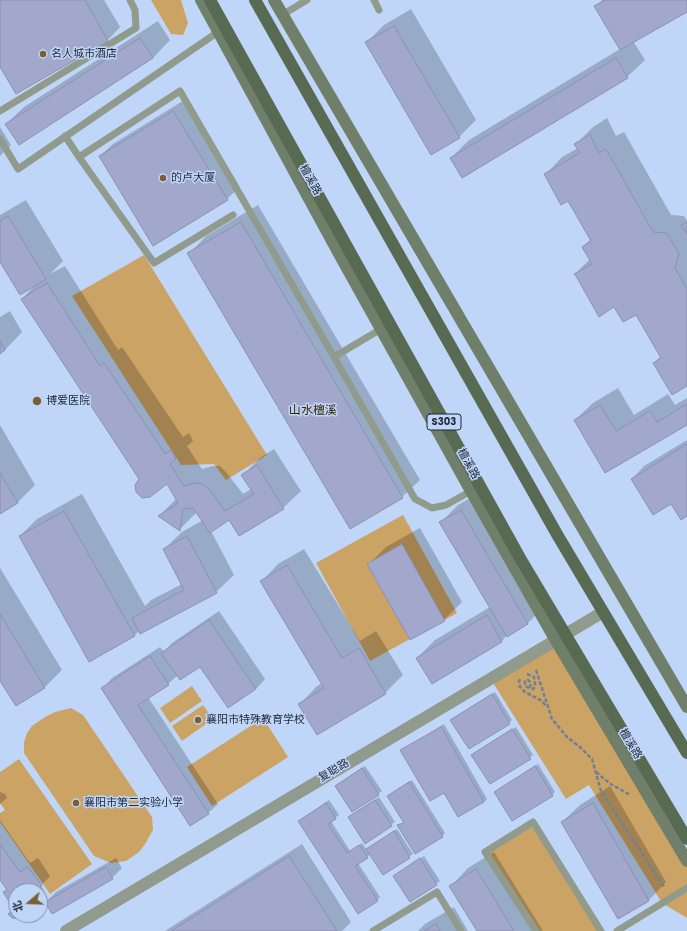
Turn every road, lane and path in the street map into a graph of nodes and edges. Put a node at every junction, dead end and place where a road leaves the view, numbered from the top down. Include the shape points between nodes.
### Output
1 (130, 0) edge
2 (201, 0) edge
3 (210, 0) edge
4 (255, 0) edge
5 (274, 0) edge
6 (307, 0) edge
7 (374, 0) edge
8 (380, 10) dead end
9 (282, 15) junction
10 (218, 32) junction
11 (0, 110) edge
12 (65, 136) junction
13 (0, 139) edge
14 (79, 157) junction
15 (234, 215) dead end
16 (381, 329) junction
17 (334, 358) junction
18 (470, 490) junction
19 (603, 612) junction
20 (560, 637) junction
21 (531, 654) junction
22 (524, 674) dead end
23 (521, 677) dead end
24 (530, 688) dead end
25 (687, 707) edge
26 (547, 708) junction
27 (687, 753) edge
28 (596, 772) junction
29 (634, 794) dead end
30 (687, 839) edge
31 (687, 861) edge
32 (687, 888) edge
33 (670, 898) junction
34 (66, 931) edge
35 (373, 931) edge
36 (462, 931) edge
37 (536, 931) edge
38 (601, 931) edge
39 (617, 931) edge

1 - 11 lane via 135,10 136,28
2 - 10 street
3 - 20 main road, 檀溪路 / S303 via 520,558
4 - 19 main road
5 - 9 street
6 - 9 lane
7 - 8 lane
9 - 25 street
10 - 12 lane
10 - 16 street
12 - 13 lane via 18,169
12 - 14 lane
14 - 15 lane via 154,263
14 - 17 lane via 180,91
16 - 17 lane
16 - 18 street
17 - 18 lane via 415,499 432,508 446,505
18 - 20 street
19 - 20 street, 复聪路
19 - 27 main road
20 - 21 street, 复聪路
20 - 30 main road, 檀溪路 / S303
20 - 31 street
21 - 26 path
21 - 34 street, 复聪路
22 - 24 path via 534,677 535,687
23 - 26 path via 520,686 525,692 542,701
26 - 28 path via 552,719 567,737 592,759
28 - 29 path via 628,795
28 - 33 path via 601,790
32 - 33 lane
33 - 39 lane
35 - 36 lane via 437,892
37 - 38 lane via 485,852 533,822

